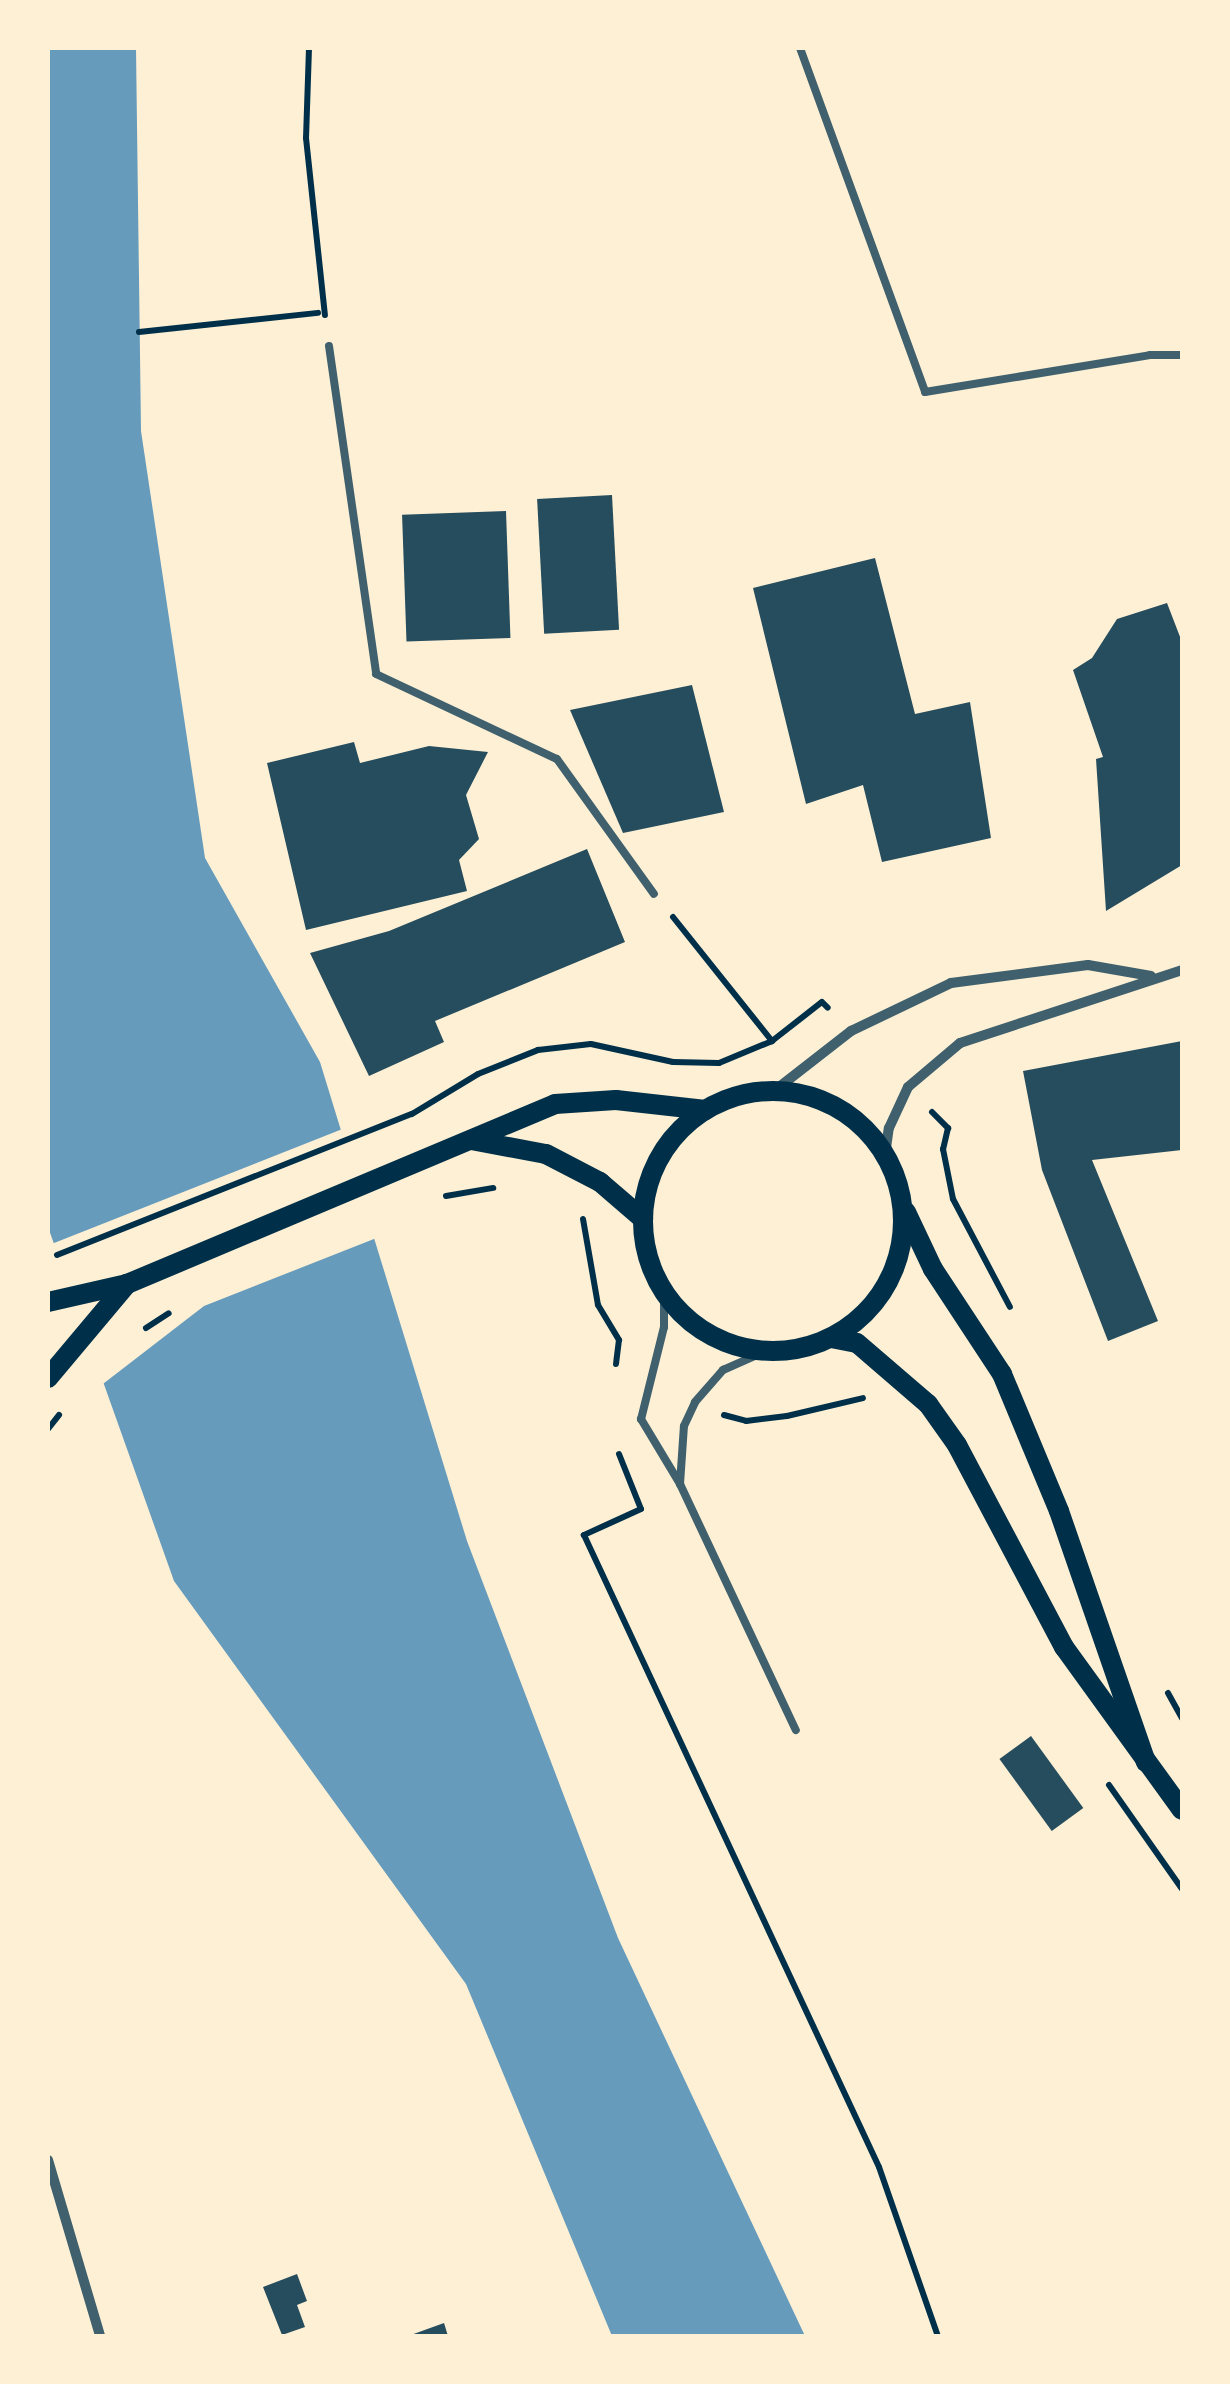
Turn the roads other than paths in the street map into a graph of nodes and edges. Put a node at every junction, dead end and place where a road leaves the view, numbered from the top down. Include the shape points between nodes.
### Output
1 (800, 48) edge
2 (329, 346) road end
3 (1182, 356) edge
4 (654, 894) road end
5 (1182, 970) edge
6 (1151, 976) junction
7 (774, 1091) junction
8 (705, 1110) junction
9 (468, 1140) junction
10 (885, 1155) junction
11 (902, 1202) junction
12 (644, 1219) junction
13 (127, 1284) junction
14 (664, 1291) junction
15 (48, 1302) edge
16 (831, 1338) junction
17 (766, 1352) junction
18 (48, 1378) edge
19 (680, 1484) junction
20 (796, 1730) dead end
21 (1146, 1762) junction
22 (1182, 1810) edge
23 (48, 2160) edge
24 (100, 2336) edge

1 - 3 lane via 925,392 1150,355
2 - 4 lane via 376,674 556,759
5 - 6 street
6 - 7 street via 1088,964 952,984 851,1031
6 - 10 street via 960,1043 908,1087
7 - 8 main road
7 - 10 main road via 816,1098 845,1112
8 - 9 main road via 616,1100 568,1103 513,1117
8 - 12 main road via 662,1152
9 - 12 main road via 546,1154 600,1182
9 - 13 main road
10 - 11 main road
11 - 16 main road via 903,1231 890,1278 855,1322
11 - 21 main road via 934,1269 1002,1374 1059,1510
12 - 14 main road via 651,1265
13 - 15 main road
13 - 18 main road
14 - 17 main road via 712,1336
14 - 19 lane via 664,1327 641,1419
16 - 17 main road
16 - 21 main road via 857,1343 928,1404 957,1445 1064,1647
17 - 19 lane via 723,1370 696,1402 684,1426
19 - 20 lane
21 - 22 main road
23 - 24 street

